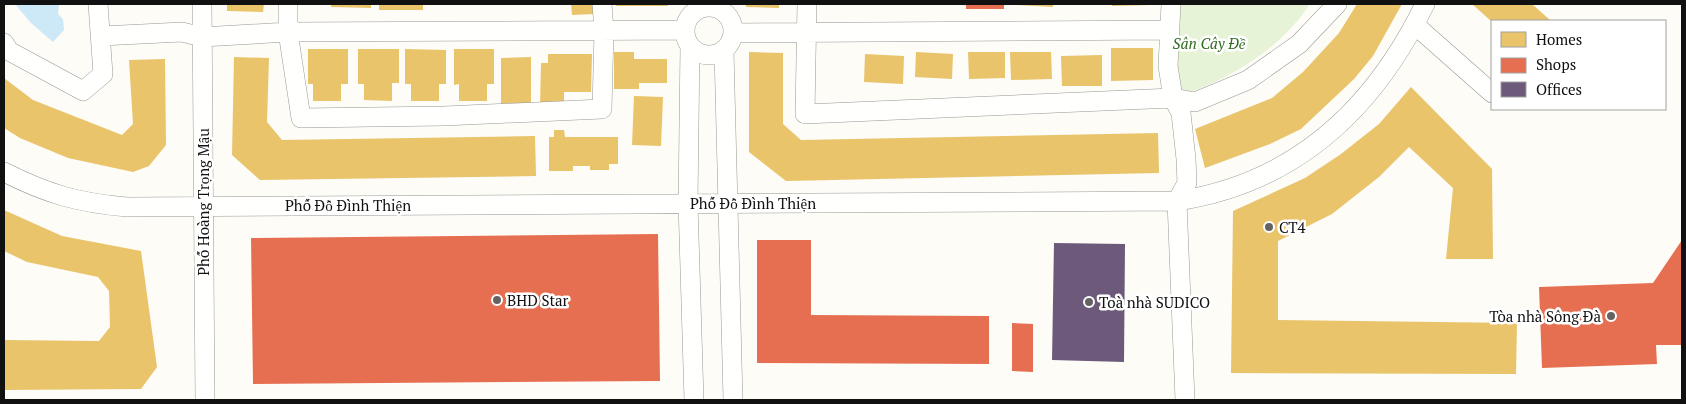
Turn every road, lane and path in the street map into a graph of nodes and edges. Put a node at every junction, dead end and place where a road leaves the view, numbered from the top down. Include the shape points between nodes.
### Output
1 (98, 4) edge
2 (202, 4) edge
3 (288, 4) edge
4 (602, 4) edge
5 (807, 4) edge
6 (1171, 4) edge
7 (1337, 4) edge
8 (1425, 4) edge
9 (726, 9) edge
10 (689, 24) edge
11 (1415, 25) junction
12 (1170, 30) junction
13 (604, 31) junction
14 (288, 32) junction
15 (734, 33) junction
16 (806, 33) junction
17 (101, 36) junction
18 (202, 36) junction
19 (4, 43) edge
20 (724, 50) junction
21 (1491, 92) edge
22 (1173, 98) junction
23 (4, 172) edge
24 (1178, 201) junction
25 (727, 202) junction
26 (688, 203) junction
27 (203, 206) junction
28 (204, 400) edge
29 (694, 400) edge
30 (733, 400) edge
31 (1185, 400) edge

1 - 17 street
2 - 18 street, Phố Hoàng Trọng Mậu
3 - 14 street
4 - 13 street
5 - 16 street
6 - 12 street
7 - 22 street via 1300,44 1248,80 1195,102
8 - 11 street, Phố Đỗ Đình Thiện
9 - 10 street via 710,8 695,12
9 - 15 street
10 - 13 street
10 - 20 street via 704,55
10 - 26 street
11 - 21 street
11 - 24 street, Phố Đỗ Đình Thiện via 1372,90 1346,119 1310,148 1238,186 1211,196
12 - 16 street
12 - 22 street via 1168,66
13 - 14 street
13 - 14 street via 602,109 301,118
14 - 18 street
15 - 16 street
15 - 20 street
16 - 22 street via 804,114
17 - 18 street via 182,32
17 - 19 street via 103,74 83,91 9,51
18 - 27 street, Phố Hoàng Trọng Mậu
20 - 25 street
22 - 24 street via 1182,113 1186,159 1187,183
23 - 27 street, Phố Đỗ Đình Thiện via 45,192 97,205
24 - 25 street, Phố Đỗ Đình Thiện
24 - 31 street
25 - 26 street, Phố Đỗ Đình Thiện
25 - 30 street
26 - 27 street, Phố Đỗ Đình Thiện
26 - 29 street
27 - 28 street, Phố Hoàng Trọng Mậu

